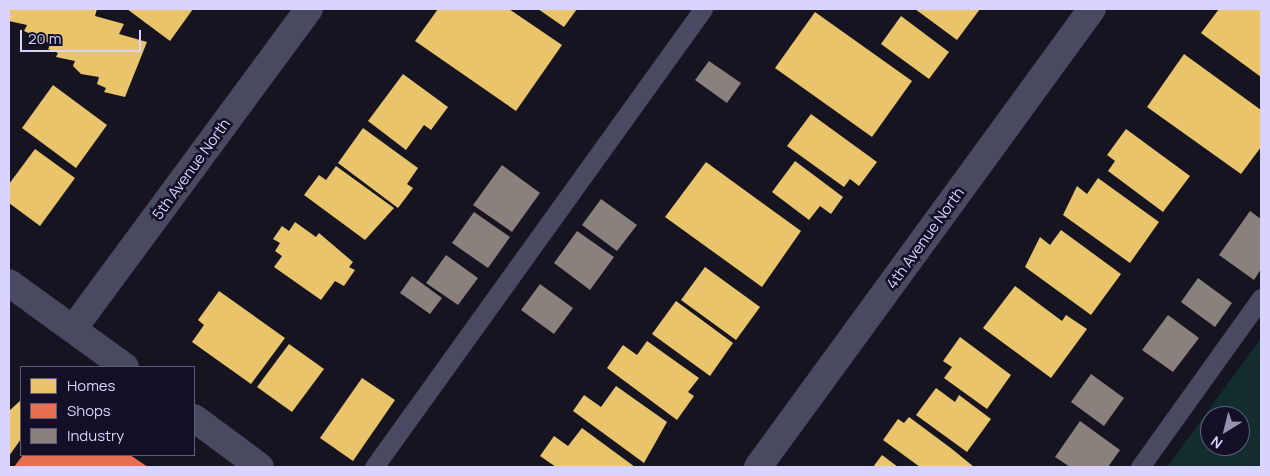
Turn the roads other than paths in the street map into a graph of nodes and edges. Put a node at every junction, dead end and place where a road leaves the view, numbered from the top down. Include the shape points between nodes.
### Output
1 (309, 9) edge
2 (702, 9) edge
3 (1092, 9) edge
4 (9, 283) edge
5 (1261, 298) edge
6 (73, 329) junction
7 (124, 366) edge
8 (195, 419) edge
9 (260, 467) edge
10 (374, 467) edge
11 (758, 467) edge
12 (1140, 467) edge

1 - 6 street, 5th Avenue North
2 - 10 lane
3 - 11 street, 4th Avenue North
4 - 6 street
5 - 12 lane
6 - 7 street
8 - 9 street

